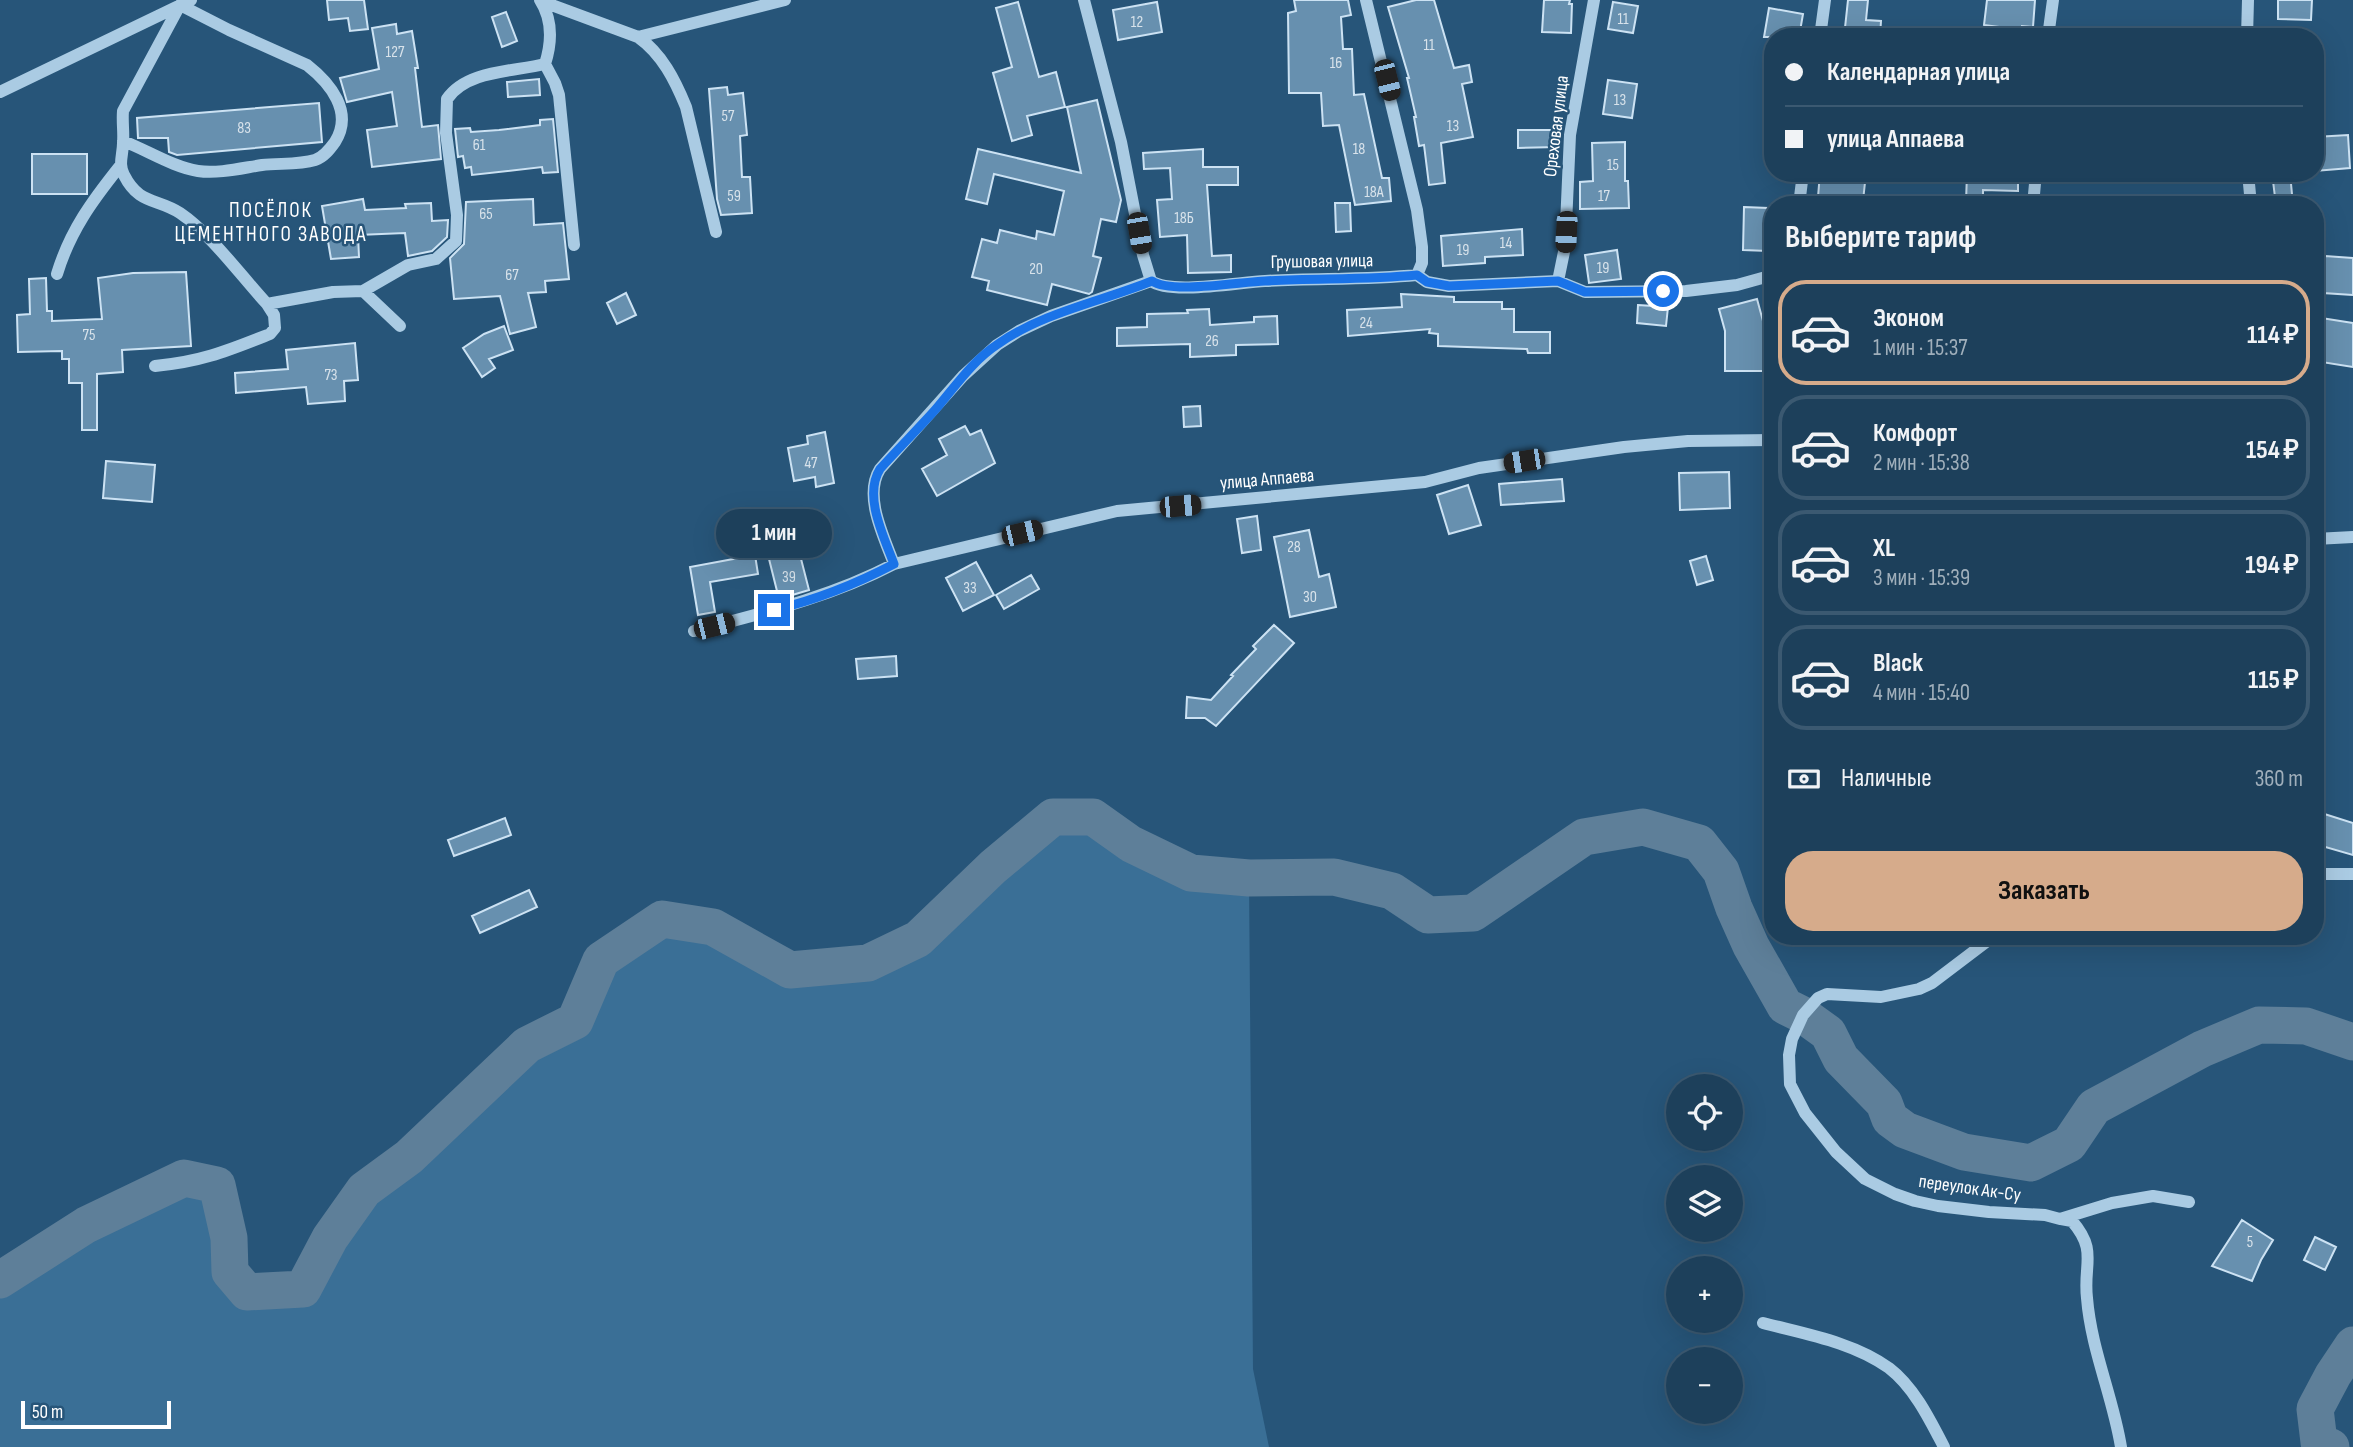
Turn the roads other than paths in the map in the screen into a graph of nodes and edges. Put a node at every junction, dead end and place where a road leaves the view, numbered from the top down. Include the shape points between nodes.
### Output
1 (540, 0) edge
2 (785, 0) edge
3 (1084, 0) edge
4 (1366, 0) edge
5 (1594, 0) edge
6 (1825, 0) edge
7 (2053, 0) edge
8 (2248, 0) edge
9 (185, 3) edge
10 (1821, 28) edge
11 (2049, 28) edge
12 (2247, 28) edge
13 (638, 37) junction
14 (545, 64) junction
15 (0, 92) edge
16 (124, 141) junction
17 (120, 166) junction
18 (716, 232) dead end
19 (574, 245) dead end
20 (57, 274) dead end
21 (1417, 275) junction
22 (1764, 277) edge
23 (1152, 281) junction
24 (1558, 281) junction
25 (363, 291) junction
26 (267, 304) junction
27 (400, 326) dead end
28 (155, 366) dead end
29 (1764, 440) edge
30 (2353, 537) edge
31 (2324, 539) edge
32 (894, 564) junction
33 (694, 631) dead end
34 (2324, 874) edge
35 (2353, 874) edge
36 (1982, 945) edge
37 (2189, 1202) dead end
38 (2060, 1219) junction
39 (1763, 1323) dead end
40 (1944, 1447) edge
41 (2121, 1447) edge

1 - 13 street
1 - 14 street via 547,11 551,41
2 - 13 street
3 - 23 street
4 - 21 street via 1417,210 1422,247
5 - 24 street, Ореховая улица via 1570,135 1565,247
6 - 10 street
7 - 11 street
8 - 12 street
9 - 15 street
9 - 16 street via 123,111
9 - 16 street via 229,30 317,72 339,102 342,127 337,139 317,159 199,171
13 - 18 street via 659,57 686,107
14 - 19 street via 561,107
14 - 25 street via 482,76 451,93 446,104 446,133 456,241 436,259 408,265
16 - 17 street
17 - 20 street via 73,232
17 - 26 street via 143,198 179,212 200,230
21 - 23 street, Грушовая улица via 1164,287
21 - 24 street via 1449,286
22 - 24 street via 1686,291 1585,292
23 - 32 street via 1019,331 963,376 874,479 875,506
25 - 26 street
25 - 27 street
26 - 28 street via 274,315 275,328 270,334 215,356
29 - 32 street, улица Аппаева via 1637,446 1479,468 1425,482 1117,511
30 - 31 street
32 - 33 street, улица Аппаева via 826,594
34 - 35 street
36 - 38 street, переулок Ак-Су via 1919,989 1881,997 1827,994 1818,998 1803,1015 1793,1039 1790,1084 1805,1113 1836,1152 1880,1188 1938,1206
37 - 38 street, переулок Ак-Су via 2153,1196
38 - 41 street via 2072,1221 2085,1239 2087,1298
39 - 40 street via 1864,1353 1891,1370 1913,1394

